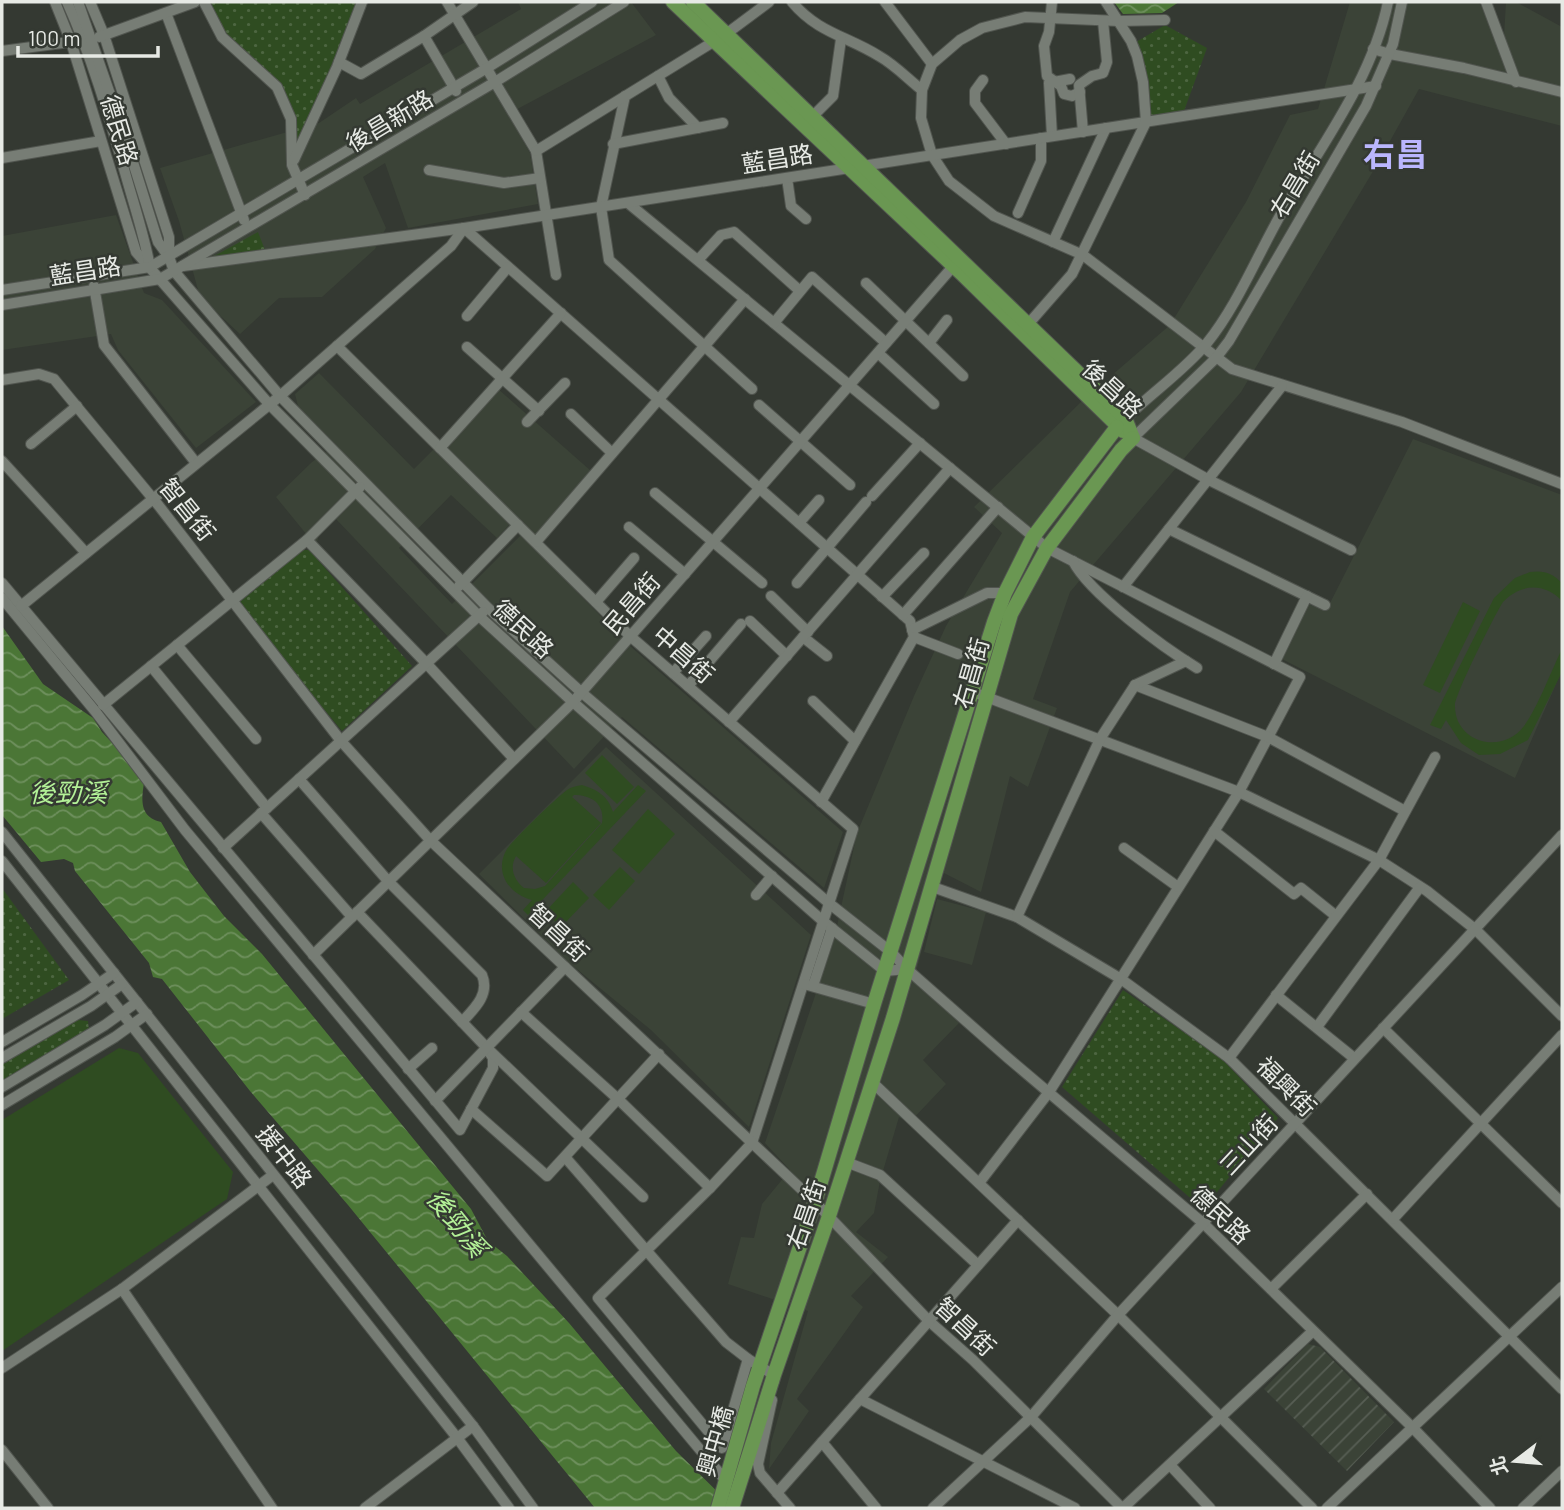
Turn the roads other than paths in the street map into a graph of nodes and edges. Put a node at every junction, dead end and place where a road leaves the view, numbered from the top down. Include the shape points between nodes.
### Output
1 (55, 2) edge
2 (67, 2) edge
3 (78, 2) edge
4 (90, 2) edge
5 (195, 2) edge
6 (204, 2) edge
7 (362, 2) edge
8 (447, 2) edge
9 (473, 2) edge
10 (592, 2) edge
11 (624, 2) edge
12 (673, 2) edge
13 (693, 2) edge
14 (769, 2) edge
15 (792, 2) edge
16 (885, 2) edge
17 (1052, 2) edge
18 (1106, 2) edge
19 (1388, 2) edge
20 (1402, 2) edge
21 (1486, 2) edge
22 (166, 13) junction
23 (454, 14) junction
24 (1052, 18) junction
25 (1164, 20) dead end
26 (1102, 21) junction
27 (1119, 22) junction
28 (424, 36) junction
29 (721, 37) junction
30 (88, 39) junction
31 (841, 39) junction
32 (1373, 49) junction
33 (2, 51) edge
34 (1390, 54) junction
35 (339, 62) junction
36 (932, 64) junction
37 (487, 68) junction
38 (658, 76) junction
39 (1070, 79) dead end
40 (982, 80) dead end
41 (495, 82) junction
42 (1516, 82) junction
43 (1376, 86) junction
44 (454, 88) junction
45 (1355, 89) junction
46 (922, 90) junction
47 (1080, 92) junction
48 (1562, 92) edge
49 (625, 96) junction
50 (462, 102) junction
51 (813, 116) junction
52 (1146, 122) junction
53 (723, 124) dead end
54 (698, 128) junction
55 (1106, 128) junction
56 (1083, 132) junction
57 (1047, 137) junction
58 (101, 141) junction
59 (613, 144) junction
60 (1006, 144) junction
61 (536, 151) junction
62 (932, 155) junction
63 (2, 158) edge
64 (292, 165) junction
65 (856, 167) junction
66 (429, 170) dead end
67 (540, 178) junction
68 (787, 178) junction
69 (298, 181) junction
70 (305, 195) junction
71 (628, 203) junction
72 (601, 207) junction
73 (1018, 213) dead end
74 (241, 214) junction
75 (545, 216) junction
76 (806, 219) dead end
77 (249, 227) junction
78 (464, 228) junction
79 (1053, 242) junction
80 (1083, 255) junction
81 (169, 257) junction
82 (698, 261) junction
83 (956, 263) junction
84 (150, 267) junction
85 (508, 267) junction
86 (178, 269) junction
87 (556, 275) dead end
88 (93, 276) junction
89 (160, 279) junction
90 (866, 283) dead end
91 (2, 290) edge
92 (95, 290) junction
93 (800, 291) junction
94 (745, 299) junction
95 (2, 305) edge
96 (561, 313) junction
97 (467, 316) dead end
98 (947, 320) dead end
99 (906, 321) junction
100 (774, 323) junction
101 (1025, 327) junction
102 (886, 343) junction
103 (929, 343) junction
104 (337, 346) junction
105 (467, 347) dead end
106 (704, 347) junction
107 (1204, 347) junction
108 (878, 353) junction
109 (1216, 358) junction
110 (963, 376) dead end
111 (503, 378) junction
112 (2, 380) edge
113 (565, 383) dead end
114 (849, 385) junction
115 (1282, 386) junction
116 (752, 389) dead end
117 (280, 396) junction
118 (658, 399) junction
119 (269, 404) junction
120 (934, 404) dead end
121 (759, 405) dead end
122 (77, 406) junction
123 (540, 411) junction
124 (571, 415) dead end
125 (527, 422) dead end
126 (1121, 423) junction
127 (1133, 438) junction
128 (800, 441) junction
129 (920, 443) junction
130 (31, 444) dead end
131 (440, 448) junction
132 (612, 453) junction
133 (2, 461) edge
134 (196, 463) junction
135 (950, 468) junction
136 (1209, 480) junction
137 (364, 482) junction
138 (1562, 484) edge
139 (850, 485) dead end
140 (759, 488) junction
141 (355, 491) junction
142 (655, 494) dead end
143 (153, 498) junction
144 (819, 500) dead end
145 (998, 507) junction
146 (799, 523) junction
147 (518, 525) junction
148 (629, 527) dead end
149 (1169, 529) junction
150 (1033, 537) junction
151 (307, 540) junction
152 (536, 542) junction
153 (712, 542) junction
154 (827, 548) junction
155 (1046, 548) junction
156 (1351, 550) dead end
157 (86, 553) junction
158 (924, 553) dead end
159 (634, 558) dead end
160 (1073, 561) junction
161 (685, 574) junction
162 (858, 575) junction
163 (2, 583) edge
164 (762, 583) dead end
165 (797, 583) dead end
166 (458, 586) junction
167 (1123, 587) junction
168 (1005, 593) junction
169 (771, 596) dead end
170 (1307, 596) junction
171 (882, 597) junction
172 (2, 598) edge
173 (232, 599) junction
174 (596, 602) junction
175 (1325, 605) dead end
176 (21, 606) junction
177 (484, 612) junction
178 (903, 615) junction
179 (806, 634) junction
180 (913, 634) junction
181 (630, 636) junction
182 (706, 636) dead end
183 (177, 645) junction
184 (958, 654) dead end
185 (787, 656) junction
186 (827, 656) dead end
187 (1185, 661) junction
188 (426, 663) junction
189 (1273, 664) junction
190 (151, 666) junction
191 (1197, 668) dead end
192 (673, 673) junction
193 (1135, 685) junction
194 (688, 686) junction
195 (582, 692) junction
196 (972, 692) junction
197 (987, 697) junction
198 (813, 701) dead end
199 (573, 702) junction
200 (103, 705) junction
201 (729, 722) junction
202 (1268, 737) junction
203 (256, 739) dead end
204 (1100, 739) junction
205 (341, 741) junction
206 (855, 741) junction
207 (1435, 757) dead end
208 (514, 759) junction
209 (299, 779) junction
210 (1239, 792) junction
211 (821, 802) junction
212 (264, 811) junction
213 (1405, 811) junction
214 (1214, 831) junction
215 (2, 832) edge
216 (1562, 835) edge
217 (430, 840) junction
218 (223, 848) junction
219 (1124, 848) dead end
220 (1379, 860) junction
221 (2, 861) edge
222 (772, 876) junction
223 (388, 881) junction
224 (930, 886) junction
225 (1178, 887) junction
226 (1420, 887) junction
227 (756, 895) dead end
228 (830, 904) junction
229 (354, 914) junction
230 (1336, 916) junction
231 (1017, 917) junction
232 (828, 925) junction
233 (1476, 930) junction
234 (891, 952) junction
235 (313, 955) junction
236 (565, 967) junction
237 (907, 969) junction
238 (885, 971) junction
239 (114, 973) junction
240 (1121, 979) junction
241 (97, 984) junction
242 (122, 984) junction
243 (808, 985) junction
244 (106, 995) junction
245 (1276, 995) junction
246 (137, 1002) junction
247 (874, 1004) junction
248 (521, 1012) junction
249 (121, 1014) junction
250 (147, 1014) junction
251 (1562, 1016) edge
252 (462, 1022) junction
253 (131, 1026) junction
254 (1317, 1027) junction
255 (1383, 1028) junction
256 (1562, 1035) edge
257 (2, 1042) edge
258 (486, 1047) junction
259 (432, 1048) dead end
260 (659, 1054) junction
261 (2, 1058) edge
262 (1229, 1058) junction
263 (1354, 1058) junction
264 (408, 1069) junction
265 (872, 1082) junction
266 (2, 1087) edge
267 (1049, 1092) junction
268 (618, 1100) junction
269 (435, 1101) junction
270 (2, 1105) edge
271 (471, 1109) junction
272 (1295, 1123) junction
273 (1482, 1123) junction
274 (583, 1138) junction
275 (752, 1143) junction
276 (565, 1157) junction
277 (846, 1162) junction
278 (273, 1175) junction
279 (979, 1183) junction
280 (258, 1188) junction
281 (710, 1188) junction
282 (1367, 1194) junction
283 (643, 1197) dead end
284 (815, 1202) junction
285 (1562, 1203) edge
286 (829, 1216) junction
287 (1393, 1219) junction
288 (1018, 1220) junction
289 (1203, 1223) junction
290 (647, 1251) junction
291 (978, 1265) junction
292 (1562, 1287) edge
293 (121, 1289) junction
294 (1271, 1289) junction
295 (1118, 1315) junction
296 (929, 1321) junction
297 (1314, 1331) junction
298 (1511, 1337) junction
299 (754, 1364) junction
300 (2, 1368) edge
301 (774, 1375) junction
302 (753, 1386) joint
303 (1562, 1389) edge
304 (768, 1394) joint
305 (860, 1399) junction
306 (1031, 1417) junction
307 (1220, 1417) junction
308 (473, 1426) junction
309 (1412, 1427) junction
310 (457, 1439) junction
311 (822, 1442) junction
312 (2, 1450) edge
313 (981, 1461) junction
314 (12, 1463) junction
315 (1170, 1465) junction
316 (2, 1471) edge
317 (1562, 1471) edge
318 (726, 1481) junction
319 (778, 1493) junction
320 (46, 1508) edge
321 (272, 1508) edge
322 (365, 1508) edge
323 (509, 1508) edge
324 (533, 1508) edge
325 (718, 1508) edge
326 (732, 1508) edge
327 (790, 1508) edge
328 (876, 1508) edge
329 (933, 1508) edge
330 (1075, 1508) edge
331 (1122, 1508) edge
332 (1210, 1508) edge
333 (1312, 1508) edge
334 (1327, 1508) edge
335 (1490, 1508) edge
336 (1524, 1508) edge

1 - 30 street, 德民路
2 - 30 street, 德民路
3 - 30 street, 德民路
4 - 30 street, 德民路
5 - 22 street
6 - 64 street via 222,37 277,87 291,119
7 - 35 street
8 - 23 street
9 - 23 street
10 - 37 street, 後昌新路
11 - 41 street, 後昌新路
12 - 29 main road, 後昌路
13 - 29 main road, 後昌路
14 - 29 street
15 - 31 street via 804,17
16 - 36 street
17 - 24 street
18 - 27 street
19 - 32 street, 右昌街
20 - 34 street, 右昌街
21 - 42 street
22 - 30 street
22 - 74 street
23 - 28 street
23 - 37 street
24 - 26 street
24 - 36 street via 1026,17 982,27
24 - 47 street via 1044,46 1047,76 1064,94
25 - 27 street
26 - 27 street
26 - 47 street via 1107,61 1103,73 1079,85
27 - 52 street via 1137,56
28 - 35 street via 361,74
28 - 44 street
29 - 38 street
29 - 51 main road, 後昌路
29 - 65 main road, 後昌路
30 - 33 street
30 - 58 street, 德民路
30 - 81 street, 德民路 via 169,237
30 - 84 street, 德民路
31 - 46 street via 879,56
31 - 51 street via 833,96
32 - 34 street
32 - 45 street, 右昌街
34 - 42 street
34 - 43 street, 右昌街
35 - 64 street
36 - 46 street
37 - 41 street
37 - 44 street, 後昌新路
38 - 49 street
38 - 54 street via 669,98
39 - 57 street via 1049,83
40 - 60 street via 975,103
41 - 50 street, 後昌新路
41 - 61 street
42 - 48 street
43 - 45 street, 藍昌路
43 - 109 street, 右昌街
44 - 50 street
44 - 69 street, 後昌新路
45 - 52 street, 藍昌路
45 - 107 street, 右昌街
46 - 62 street via 922,118
47 - 56 street
49 - 59 street
49 - 61 street
50 - 70 street, 後昌新路
51 - 65 main road, 後昌路
52 - 55 street, 藍昌路
52 - 80 street
53 - 54 street
54 - 59 street
55 - 56 street, 藍昌路
55 - 79 street
56 - 57 street, 藍昌路
57 - 60 street, 藍昌路
57 - 73 street
58 - 63 street
58 - 84 street, 德民路 via 131,241
59 - 72 street
60 - 62 street, 藍昌路
61 - 67 street
62 - 65 street, 藍昌路
62 - 79 street via 949,181 994,216
64 - 69 street
65 - 68 street, 藍昌路
65 - 83 main road, 後昌路
66 - 67 street via 504,183
67 - 75 street
68 - 71 street, 藍昌路
68 - 76 street via 791,206
69 - 70 street
69 - 74 street, 後昌新路
70 - 77 street, 後昌新路
71 - 72 street, 藍昌路
71 - 82 street
72 - 75 street, 藍昌路
72 - 106 street via 609,260
74 - 77 street
74 - 81 street, 後昌新路
75 - 78 street, 藍昌路
75 - 87 street
77 - 86 street, 後昌新路
78 - 85 street
78 - 86 street, 藍昌路
78 - 104 street via 451,246
79 - 80 street
80 - 101 street
80 - 107 street
81 - 84 street, 藍昌路
81 - 86 street, 德民路
82 - 93 street via 721,235 734,232
82 - 94 street
83 - 99 street, 民昌街
83 - 101 main road, 後昌路
84 - 88 street, 藍昌路
84 - 89 street, 德民路
85 - 96 street
85 - 97 street
86 - 89 street, 藍昌路
86 - 117 street, 德民路
88 - 91 street, 藍昌路
88 - 92 street
89 - 92 street, 藍昌路
89 - 119 street, 德民路
90 - 99 street
92 - 95 street, 藍昌路
92 - 134 street via 104,345
93 - 100 street
93 - 102 street via 812,276
94 - 100 street
94 - 106 street
96 - 111 street
96 - 118 street
98 - 103 street
99 - 102 street, 民昌街
99 - 103 street
100 - 114 street
101 - 126 main road, 後昌路
102 - 108 street, 民昌街
103 - 110 street
104 - 117 street
104 - 131 street, 中昌街
105 - 111 street
106 - 116 street
106 - 118 street
107 - 109 street
107 - 126 street, 右昌街
108 - 114 street, 民昌街
108 - 120 street
109 - 115 street via 1232,369
109 - 127 street, 右昌街
111 - 123 street
111 - 131 street
112 - 122 street, 智昌街 via 46,376
113 - 123 street
114 - 128 street, 民昌街
114 - 129 street
115 - 136 street
115 - 138 street via 1402,422
117 - 119 street
117 - 137 street, 德民路
118 - 132 street
118 - 140 street
119 - 134 street
119 - 141 street, 德民路
121 - 128 street
122 - 130 street
122 - 143 street, 智昌街
123 - 125 street
124 - 132 street
126 - 127 main road, 後昌路
126 - 150 main road, 右昌街
127 - 136 street
127 - 155 main road, 右昌街
128 - 139 street
128 - 140 street, 民昌街
129 - 135 street
129 - 154 street
131 - 147 street, 中昌街
132 - 152 street
133 - 157 street
134 - 143 street
135 - 145 street
135 - 162 street
136 - 149 street
136 - 156 street
137 - 141 street
137 - 166 street, 德民路
140 - 146 street
140 - 153 street, 民昌街
141 - 151 street
141 - 166 street, 德民路
142 - 153 street
143 - 157 street
143 - 173 street, 智昌街
144 - 146 street
145 - 150 street
145 - 178 street
146 - 154 street
147 - 152 street, 中昌街
147 - 166 street
148 - 161 street
149 - 167 street
149 - 170 street
150 - 155 street
150 - 168 main road, 右昌街
151 - 173 street
151 - 188 street
152 - 174 street, 中昌街
153 - 161 street, 民昌街
153 - 164 street
154 - 162 street
154 - 165 street
155 - 160 street
155 - 197 main road, 右昌街 via 1011,614
157 - 176 street
158 - 171 street
159 - 174 street
160 - 167 street
160 - 187 street via 1085,580
161 - 181 street, 民昌街
162 - 171 street
162 - 179 street
163 - 176 street
166 - 177 street, 德民路
167 - 189 street
168 - 180 street via 987,593
168 - 196 main road, 右昌街
169 - 179 street
170 - 175 street
170 - 189 street
171 - 178 street
172 - 318 street via 185,830
173 - 183 street
173 - 205 street, 智昌街
174 - 181 street, 中昌街
176 - 200 street
177 - 188 street
177 - 195 street, 德民路
177 - 199 street, 德民路
178 - 180 street
179 - 185 street
179 - 186 street
180 - 184 street
180 - 206 street
181 - 192 street, 中昌街
181 - 195 street, 民昌街
182 - 192 street
183 - 190 street
183 - 203 street
185 - 194 street via 745,622
185 - 201 street
187 - 191 street
187 - 193 street
188 - 205 street
188 - 208 street
189 - 202 street via 1300,677
190 - 200 street
190 - 212 street
192 - 194 street, 中昌街
193 - 202 street
193 - 204 street
194 - 201 street, 中昌街
195 - 199 street, 民昌街
195 - 228 street, 德民路
196 - 197 street
196 - 234 main road, 右昌街
197 - 204 street
197 - 224 main road, 右昌街
198 - 206 street
199 - 208 street, 民昌街
199 - 222 street, 德民路
200 - 218 street
201 - 211 street, 中昌街
202 - 210 street
202 - 213 street
204 - 210 street
204 - 231 street
205 - 209 street
205 - 217 street, 智昌街
206 - 211 street
207 - 213 street
208 - 217 street, 民昌街
209 - 212 street
209 - 223 street
210 - 214 street
210 - 220 street
211 - 228 street, 中昌街 via 853,829
212 - 218 street
212 - 229 street
213 - 220 street
214 - 225 street
214 - 230 street via 1294,894 1301,888
215 - 239 street, 援中路
216 - 233 street, 三山街
217 - 223 street, 民昌街
217 - 236 street, 智昌街
218 - 235 street
219 - 225 street
220 - 226 street
220 - 230 street
221 - 241 street, 援中路
222 - 227 street
222 - 232 street, 德民路
223 - 229 street, 民昌街
223 - 252 street via 482,975 484,994
224 - 231 street, 福興街
224 - 237 main road, 右昌街
225 - 240 street
226 - 233 street
226 - 254 street
228 - 232 street, 中昌街
228 - 234 street, 德民路
229 - 235 street, 民昌街
229 - 252 street
230 - 245 street
231 - 240 street, 福興街
232 - 238 street, 德民路
232 - 243 street, 中昌街
233 - 251 street
233 - 255 street, 三山街
234 - 237 street, 德民路
234 - 238 main road, 右昌街
235 - 264 street
236 - 248 street
236 - 260 street, 智昌街
237 - 238 street
237 - 265 main road, 右昌街
237 - 267 street, 德民路
238 - 247 main road, 右昌街
239 - 241 street
239 - 242 street, 援中路
240 - 262 street, 福興街
240 - 267 street
241 - 244 street, 援中路
241 - 257 street
242 - 244 street
242 - 246 street, 援中路
243 - 247 street
243 - 275 street, 中昌街
244 - 249 street, 援中路
244 - 261 street
245 - 254 street
245 - 262 street
246 - 249 street
246 - 250 street, 援中路
247 - 284 main road, 右昌街
248 - 258 street
248 - 268 street
249 - 253 street, 援中路
249 - 266 street
250 - 253 street
250 - 278 street, 援中路
252 - 258 street
253 - 270 street
253 - 280 street, 援中路
254 - 263 street
255 - 263 street, 三山街
255 - 273 street
256 - 273 street
258 - 269 street
258 - 271 street via 493,1068
258 - 274 street
259 - 264 street
260 - 268 street
260 - 275 street, 智昌街
262 - 272 street, 福興街
263 - 272 street, 三山街
264 - 269 street
265 - 277 main road, 右昌街
265 - 279 street
267 - 279 street
267 - 289 street, 德民路
268 - 274 street
268 - 281 street
269 - 271 street via 460,1130
271 - 276 street via 547,1176
272 - 282 street, 福興街
272 - 289 street, 三山街
273 - 285 street
273 - 287 street
274 - 276 street
274 - 283 street
275 - 281 street
275 - 284 street, 智昌街
276 - 290 street
277 - 286 main road, 右昌街
277 - 291 street via 880,1175
278 - 280 street
278 - 308 street, 援中路
279 - 288 street
280 - 293 street
280 - 310 street, 援中路
281 - 290 street
282 - 287 street, 福興街
282 - 294 street
284 - 286 street, 智昌街
284 - 299 main road, 右昌街
286 - 296 street, 智昌街
286 - 301 main road, 右昌街
287 - 298 street, 福興街
288 - 291 street
288 - 295 street
289 - 294 street, 德民路
289 - 295 street, 三山街
290 - 299 street via 726,1342
290 - 299 street via 598,1298 722,1448
291 - 296 street
292 - 298 street
293 - 300 street
293 - 321 street
294 - 297 street, 德民路
295 - 306 street, 三山街
295 - 307 street
296 - 305 street
296 - 306 street, 智昌街
297 - 307 street
297 - 309 street, 德民路
298 - 303 street, 福興街
298 - 309 street
299 - 301 street
299 - 302 main road, 右昌街
301 - 304 main road, 右昌街
301 - 319 street via 758,1464
302 - 318 main road, 興中橋
304 - 326 main road, 興中橋
305 - 311 street
305 - 313 street
306 - 313 street, 三山街
306 - 331 street, 智昌街
307 - 315 street
307 - 333 street
308 - 310 street
308 - 324 street, 援中路
309 - 334 street
309 - 335 street, 德民路
310 - 322 street
310 - 323 street, 援中路
311 - 319 street
311 - 328 street
312 - 314 street
313 - 329 street, 三山街
313 - 330 street
314 - 316 street
314 - 320 street
315 - 331 street
315 - 332 street
317 - 336 street
318 - 325 main road, 興中橋
319 - 327 street

